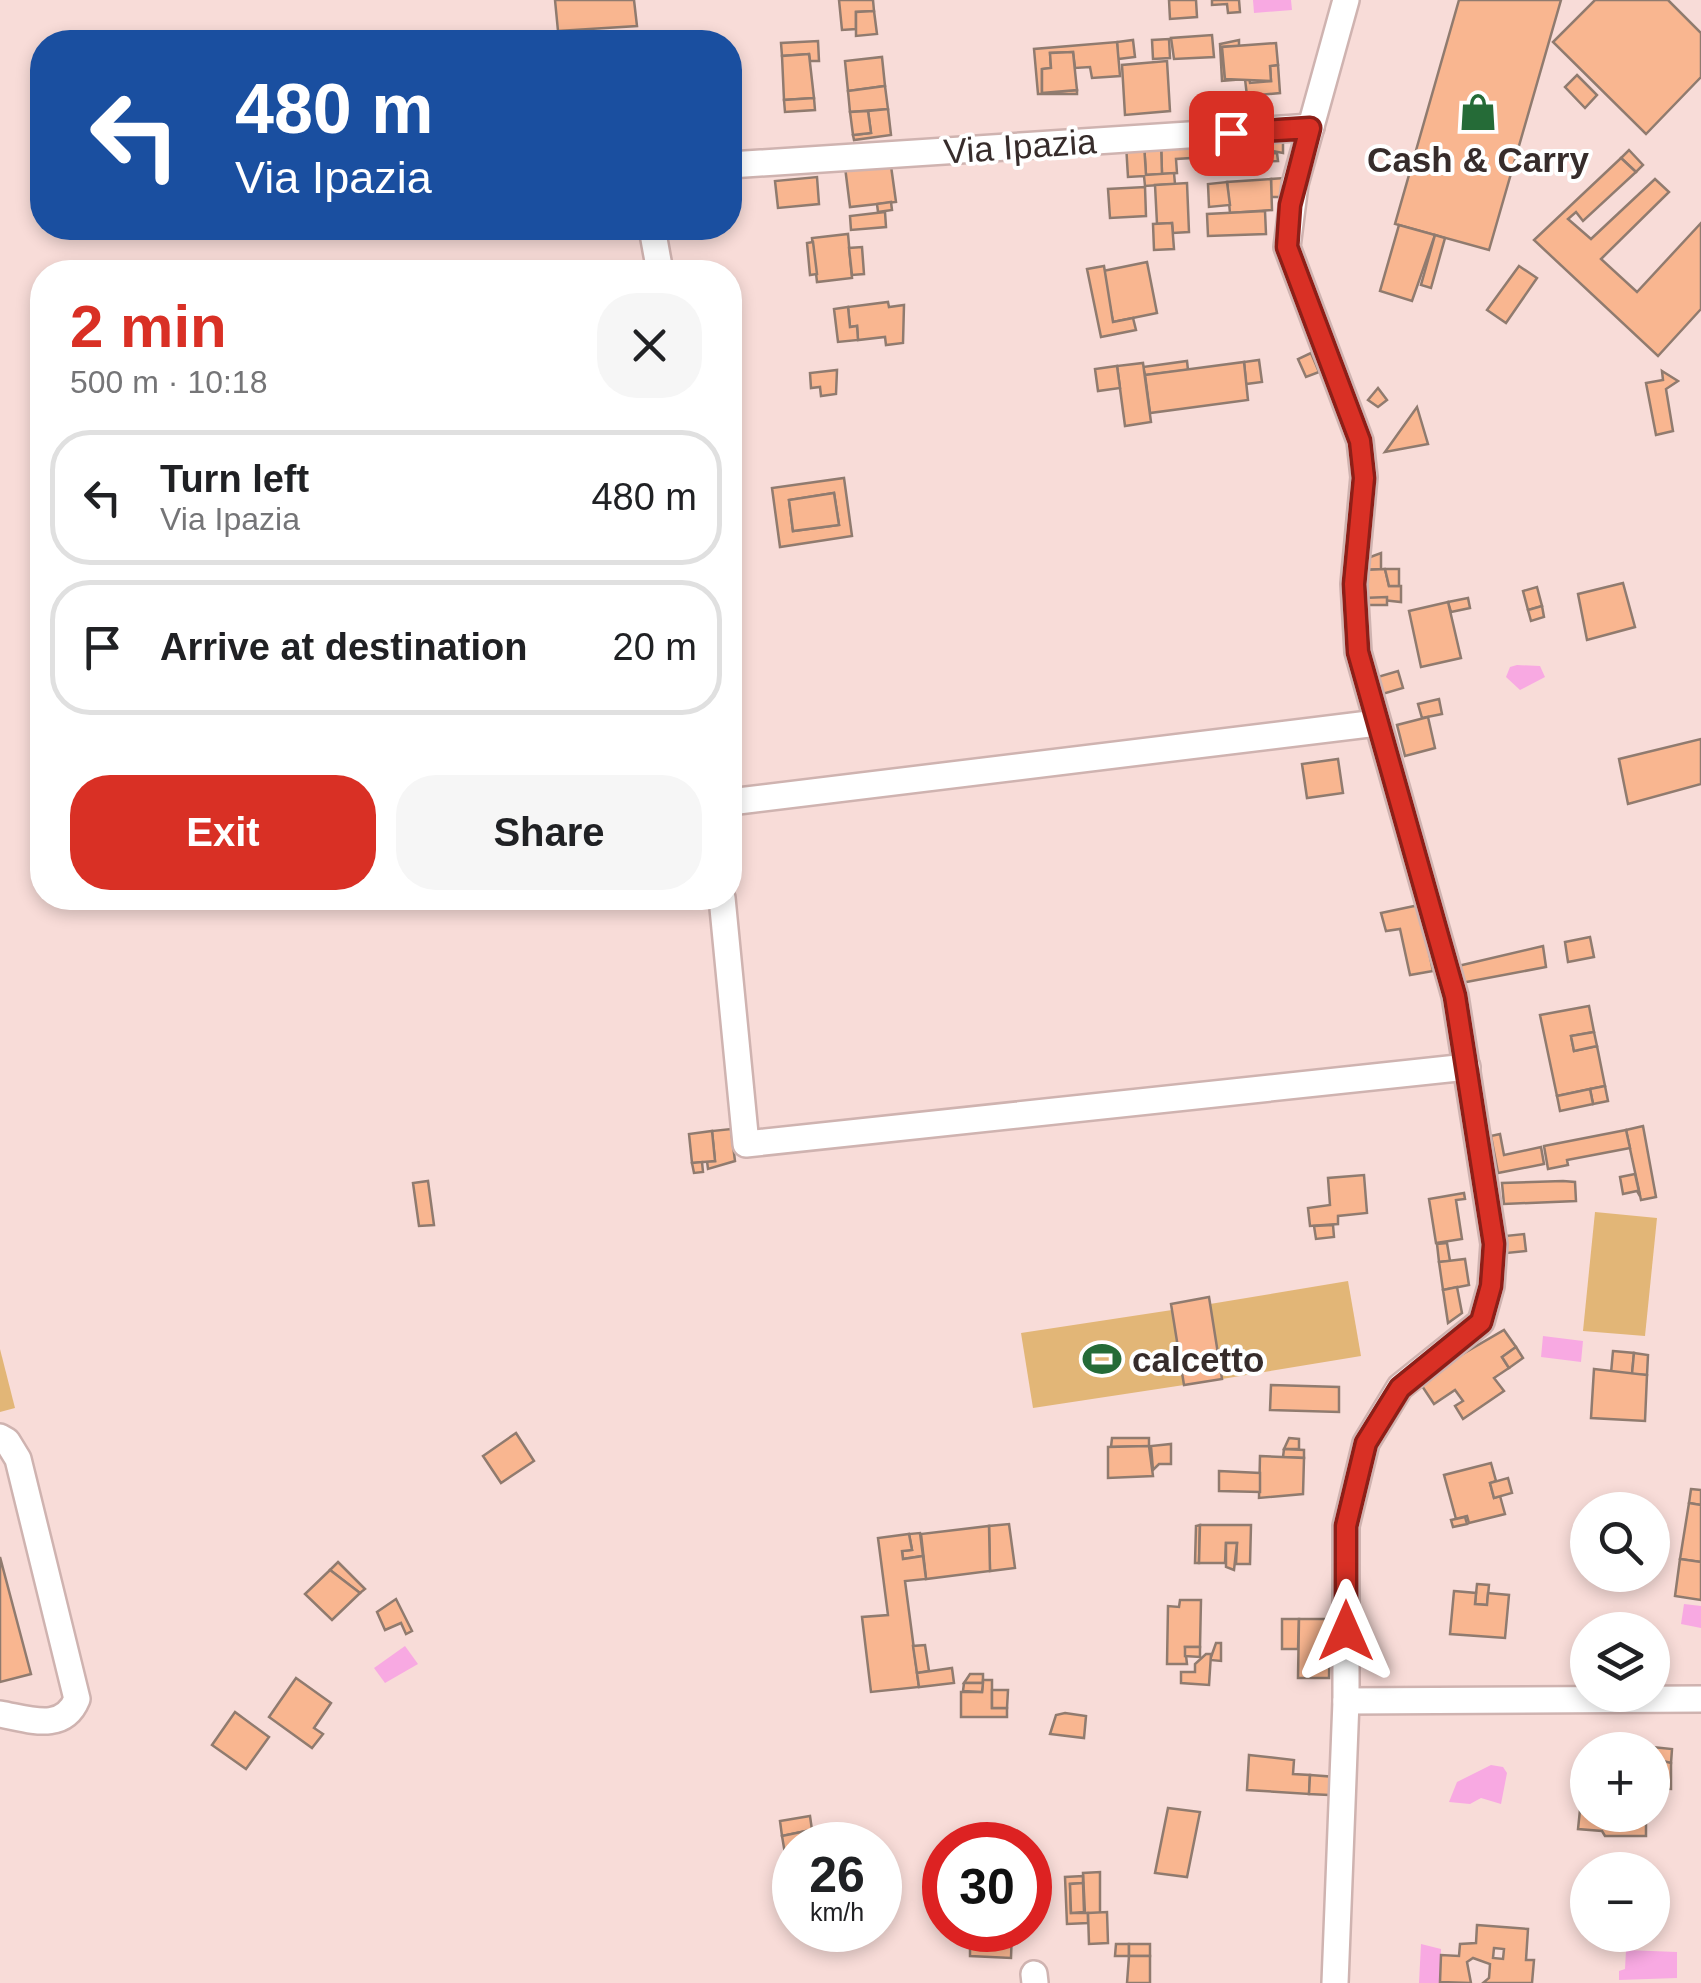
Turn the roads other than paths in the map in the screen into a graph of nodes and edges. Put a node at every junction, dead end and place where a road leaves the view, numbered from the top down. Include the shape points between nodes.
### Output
1 (1346, 0) edge
2 (1310, 128) junction
3 (742, 164) edge
4 (1377, 723) junction
5 (742, 801) edge
6 (723, 910) edge
7 (1467, 1067) junction
8 (0, 1437) edge
9 (1701, 1700) edge
10 (1346, 1701) junction
11 (0, 1714) edge
12 (1335, 1983) edge

1 - 2 street
2 - 3 street, Via Ipazia
2 - 4 street via 1290,205 1287,247 1360,441 1358,652
4 - 5 street
4 - 7 street via 1455,996
6 - 7 street via 746,1144
7 - 10 street via 1494,1244 1491,1286 1481,1322 1400,1388 1366,1443 1346,1526
8 - 11 street via 18,1459 76,1699 69,1714 54,1722
9 - 10 street
10 - 12 street

